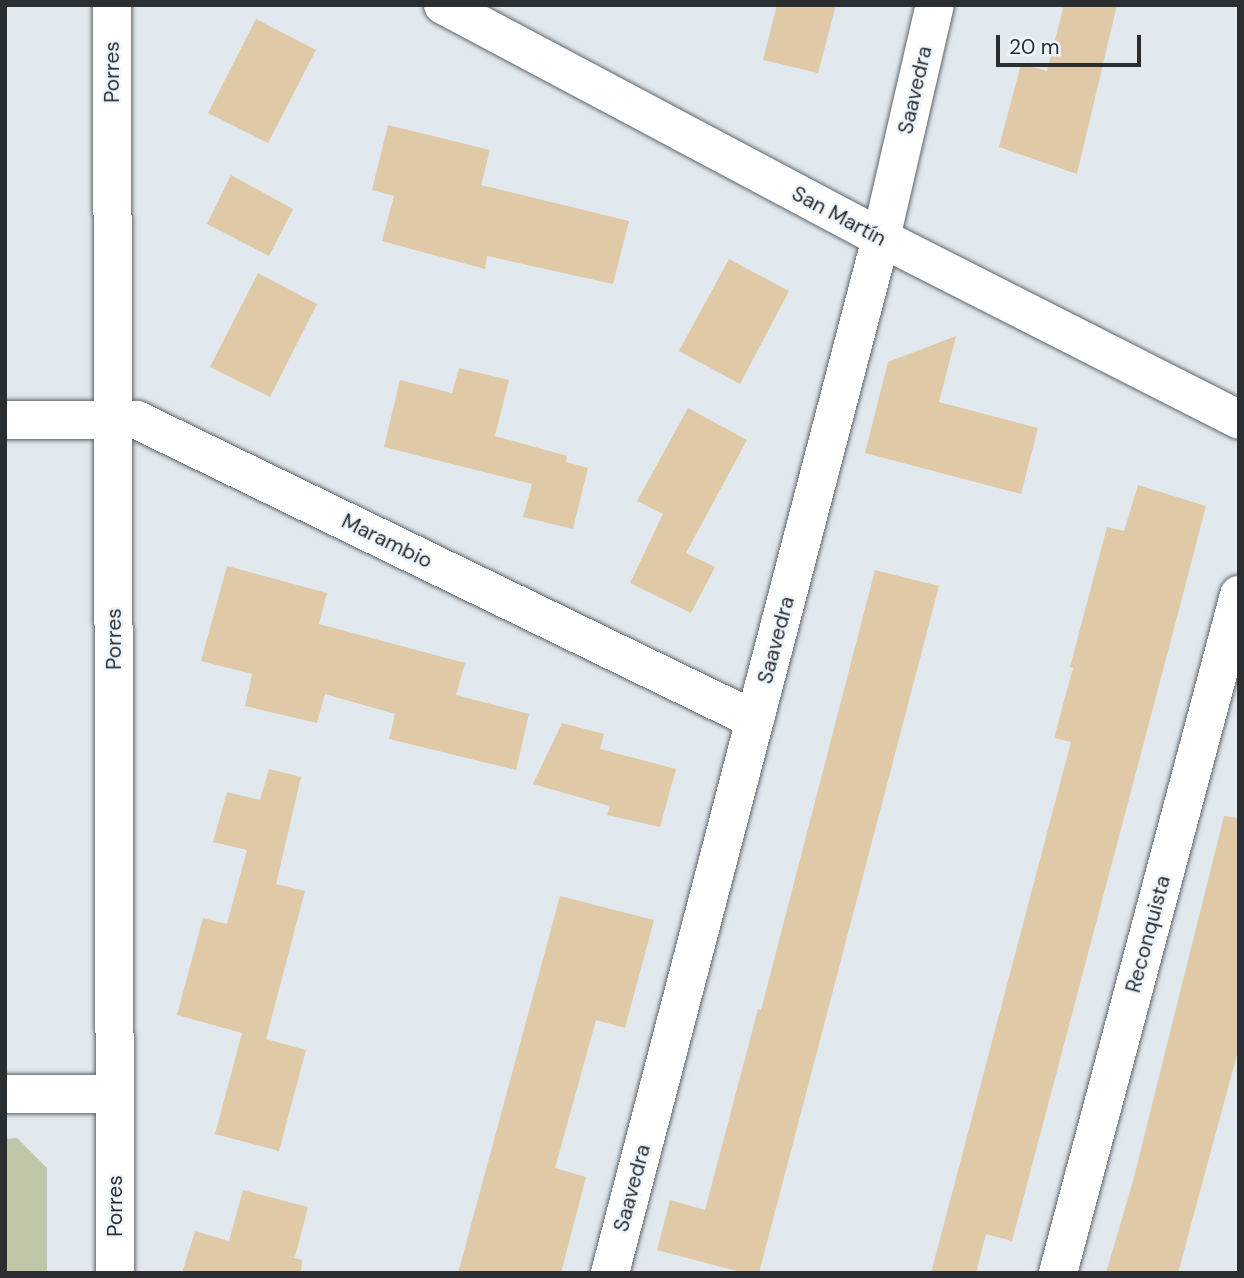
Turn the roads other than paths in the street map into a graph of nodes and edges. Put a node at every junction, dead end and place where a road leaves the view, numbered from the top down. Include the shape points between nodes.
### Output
1 (112, 5) edge
2 (443, 5) edge
3 (935, 5) edge
4 (881, 238) junction
5 (5, 420) edge
6 (113, 420) junction
7 (1239, 420) edge
8 (1239, 595) edge
9 (755, 720) junction
10 (5, 1094) edge
11 (115, 1094) junction
12 (115, 1273) edge
13 (610, 1273) edge
14 (1058, 1273) edge

1 - 6 street, Porres
2 - 4 street, San Martín
3 - 4 street, Saavedra
4 - 7 street, San Martín
4 - 9 street, Saavedra
5 - 6 street, Marambio
6 - 9 street, Marambio via 137,421
6 - 11 street, Porres
8 - 14 street, Reconquista
9 - 13 street, Saavedra
10 - 11 street
11 - 12 street, Porres

